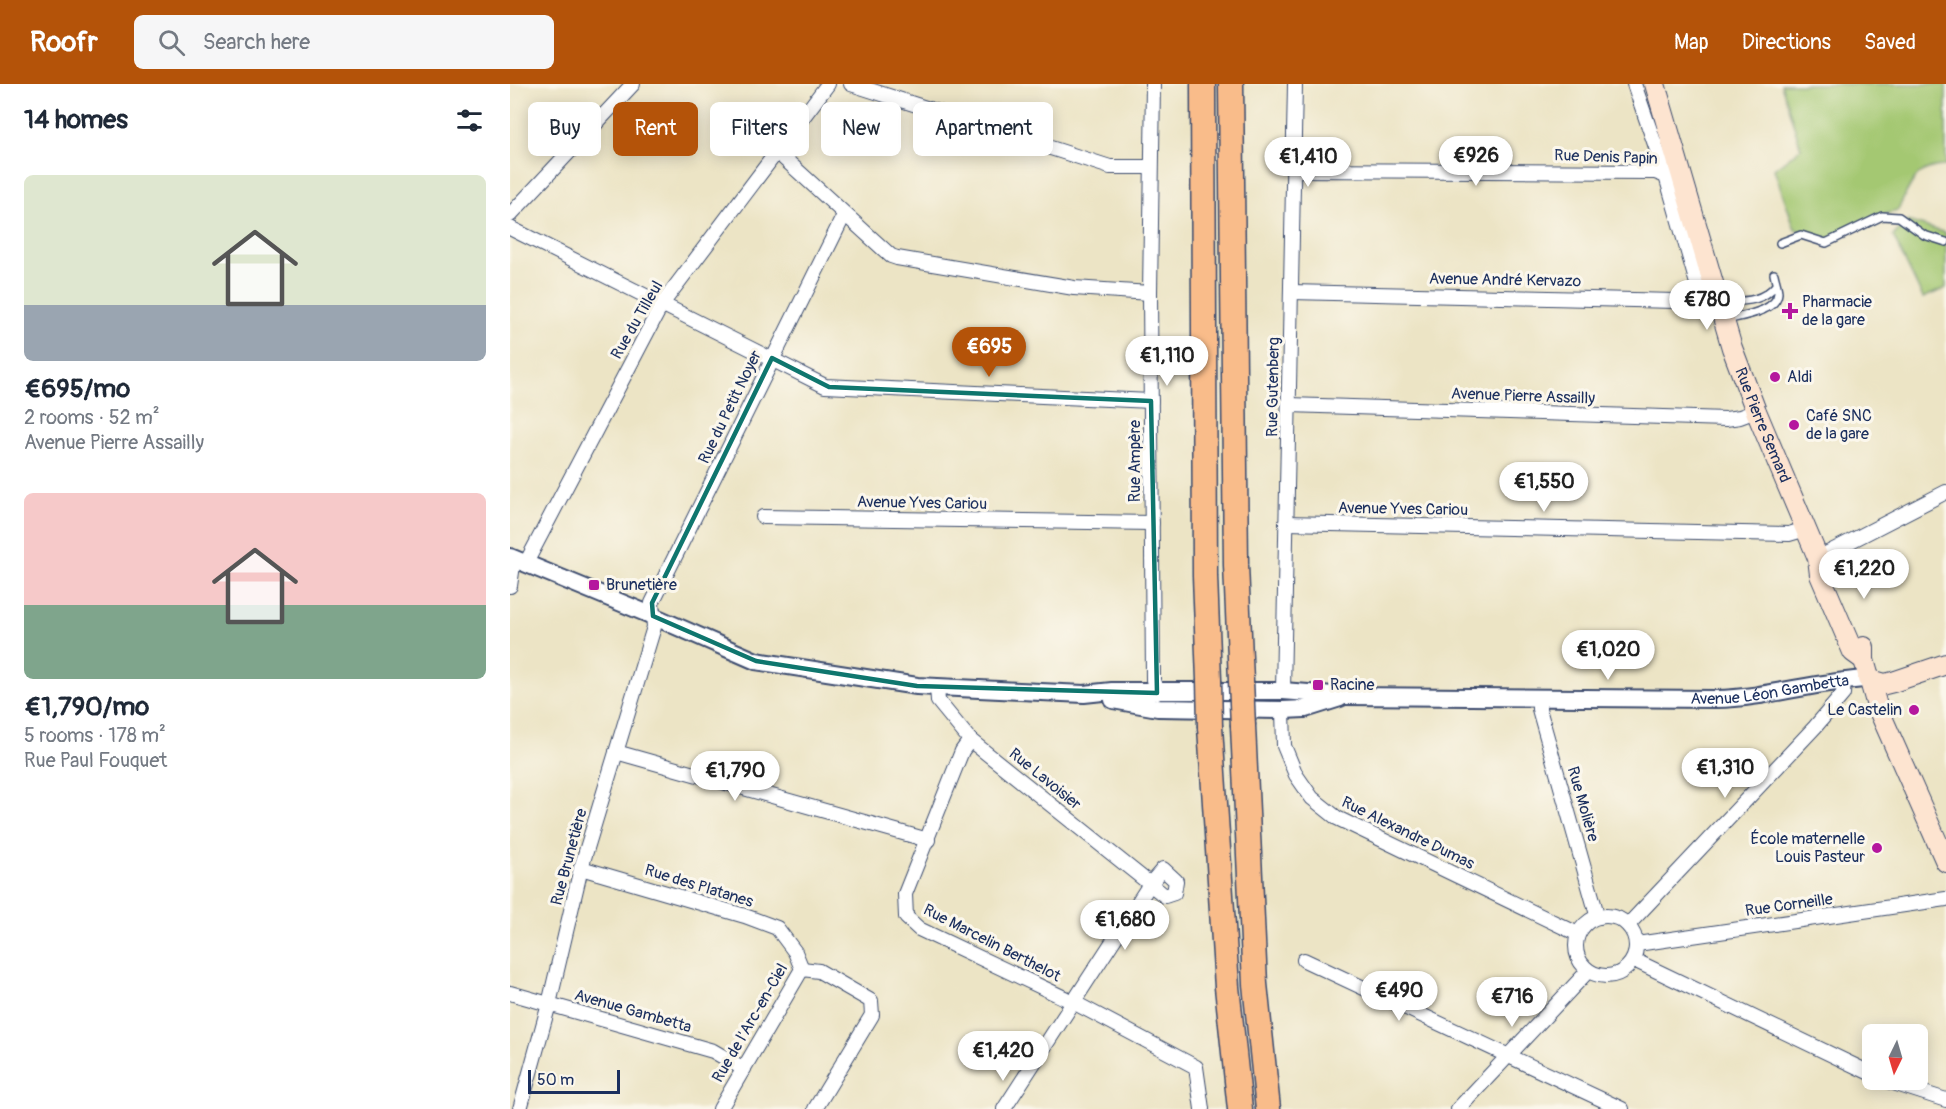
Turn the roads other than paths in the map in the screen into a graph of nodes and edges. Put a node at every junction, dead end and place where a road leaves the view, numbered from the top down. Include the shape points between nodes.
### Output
1 (633, 84) edge
2 (828, 84) edge
3 (851, 84) edge
4 (1153, 84) edge
5 (1203, 84) edge
6 (1231, 84) edge
7 (1295, 84) edge
8 (1634, 84) edge
9 (1655, 84) edge
10 (809, 108) edge
11 (772, 156) edge
12 (781, 156) edge
13 (1151, 167) junction
14 (1293, 170) junction
15 (1666, 176) junction
16 (510, 215) edge
17 (844, 215) junction
18 (510, 228) edge
19 (1946, 242) edge
20 (1780, 243) dead end
21 (1774, 274) dead end
22 (1776, 285) junction
23 (1291, 292) junction
24 (1150, 293) junction
25 (1710, 302) junction
26 (662, 304) junction
27 (1724, 321) junction
28 (772, 358) junction
29 (1151, 401) junction
30 (1289, 405) junction
31 (1756, 411) junction
32 (1945, 495) edge
33 (764, 517) dead end
34 (1152, 523) junction
35 (1286, 523) junction
36 (1806, 529) junction
37 (1818, 558) junction
38 (517, 559) edge
39 (510, 586) edge
40 (653, 616) junction
41 (1946, 664) edge
42 (1868, 673) junction
43 (1844, 680) junction
44 (936, 687) junction
45 (1283, 691) junction
46 (1346, 696) junction
47 (1539, 698) junction
48 (1157, 701) junction
49 (1283, 710) junction
50 (970, 740) junction
51 (616, 752) junction
52 (928, 840) junction
53 (1946, 862) edge
54 (581, 868) junction
55 (1150, 884) junction
56 (1946, 899) edge
57 (1599, 917) junction
58 (1628, 925) junction
59 (1578, 934) junction
60 (1637, 944) junction
61 (795, 952) joint
62 (1304, 960) dead end
63 (1634, 960) junction
64 (802, 969) junction
65 (1588, 971) junction
66 (510, 993) edge
67 (1073, 1002) junction
68 (549, 1004) junction
69 (1508, 1055) junction
70 (744, 1069) junction
71 (1862, 1069) edge
72 (1911, 1090) edge
73 (1946, 1100) edge
74 (520, 1109) edge
75 (720, 1109) edge
76 (815, 1109) edge
77 (1004, 1109) edge
78 (1202, 1109) edge
79 (1240, 1109) edge
80 (1269, 1109) edge
81 (1458, 1109) edge
82 (1622, 1109) edge

1 - 16 street
2 - 10 street, Rue du Tilleul
3 - 13 street via 1110,167
4 - 13 street, Rue Ampère
5 - 79 highway, bridge via 1205,576 1210,727 1227,987
6 - 80 highway, bridge via 1236,565 1255,984
7 - 14 street, Rue Gutenberg
8 - 15 street, Rue Pierre Semard
9 - 25 main road, Rue Pierre Semard
11 - 26 street, Rue du Tilleul
12 - 17 street
13 - 24 street, Rue Ampère
14 - 15 street, Rue Denis Papin via 1655,172
14 - 23 street, Rue Gutenberg
15 - 25 street, Rue Pierre Semard
17 - 24 street via 897,258 1074,288
17 - 28 street, Rue du Petit Noyer
18 - 26 street
19 - 20 lane via 1924,235 1899,217 1882,216 1826,243 1801,235
21 - 22 lane
22 - 25 lane via 1759,299
22 - 27 lane via 1777,299 1768,307
23 - 25 street, Avenue André Kervazo
23 - 30 street, Rue Gutenberg
24 - 29 street, Rue Ampère
25 - 27 main road, Rue Pierre Semard
26 - 28 street
26 - 38 street, Rue du Tilleul
27 - 31 main road, Rue Pierre Semard
28 - 29 street via 829,387
28 - 40 street, Rue du Petit Noyer via 652,603
29 - 34 street, Rue Ampère
30 - 31 street, Avenue Pierre Assailly via 1726,418
30 - 35 street, Rue Gutenberg
31 - 36 main road, Rue Pierre Semard
32 - 37 street
33 - 34 street, Avenue Yves Cariou
34 - 48 street, Rue Ampère
35 - 36 street, Avenue Yves Cariou via 1789,534
35 - 45 street, Rue Gutenberg
36 - 37 main road, Rue Pierre Semard
37 - 42 main road, Rue Pierre Semard via 1820,575 1853,652
38 - 39 street, Rue du Tilleul
38 - 40 street, Avenue Léon Gambetta
40 - 44 street, Avenue Léon Gambetta via 756,661
40 - 51 street, Rue Brunetière via 654,627
41 - 42 main road via 1920,671 1901,667
42 - 43 street, Avenue Léon Gambetta
42 - 53 main road, Rue Pierre Semard via 1877,706
43 - 47 street, Avenue Léon Gambetta via 1729,698
43 - 58 street via 1843,694 1815,727
44 - 48 street, Avenue Léon Gambetta
44 - 50 street, Rue Lavoisier via 938,701
45 - 46 street, Avenue Léon Gambetta
45 - 48 street, Avenue Léon Gambetta
45 - 49 street
46 - 47 street, Avenue Léon Gambetta
46 - 49 street, Avenue Léon Gambetta via 1305,709
47 - 57 street, Rue Molière
48 - 49 street, Avenue Léon Gambetta
49 - 59 street, Rue Alexandre Dumas via 1284,746 1296,775 1312,798 1337,818
50 - 52 street, Rue Marcelin Berthelot via 962,751
50 - 55 street, Rue Lavoisier
51 - 52 street
51 - 54 street, Rue Brunetière
52 - 67 street, Rue Marcelin Berthelot via 905,894 906,917 919,929
54 - 61 street, Rue des Platanes via 777,928
54 - 68 street, Rue Brunetière
55 - 55 street via 1165,896 1174,893 1176,881 1163,869
55 - 67 street
56 - 60 street, Rue Corneille
57 - 58 street via 1610,916
57 - 59 street
58 - 60 street
59 - 65 street via 1577,954
60 - 63 street
61 - 64 street, Rue de l'Arc-en-Ciel
62 - 69 street
63 - 65 street via 1619,974 1608,977
63 - 71 street
64 - 70 street, Rue de l'Arc-en-Ciel
64 - 76 street via 819,971 871,1001 872,1015
65 - 69 street
66 - 68 street, Avenue Gambetta
67 - 77 street
67 - 78 street, Rue Marcelin Berthelot via 1196,1067
68 - 70 street, Avenue Gambetta via 713,1051
68 - 74 street, Rue Brunetière
69 - 81 street
69 - 82 street
70 - 75 street, Rue de l'Arc-en-Ciel
72 - 73 street

